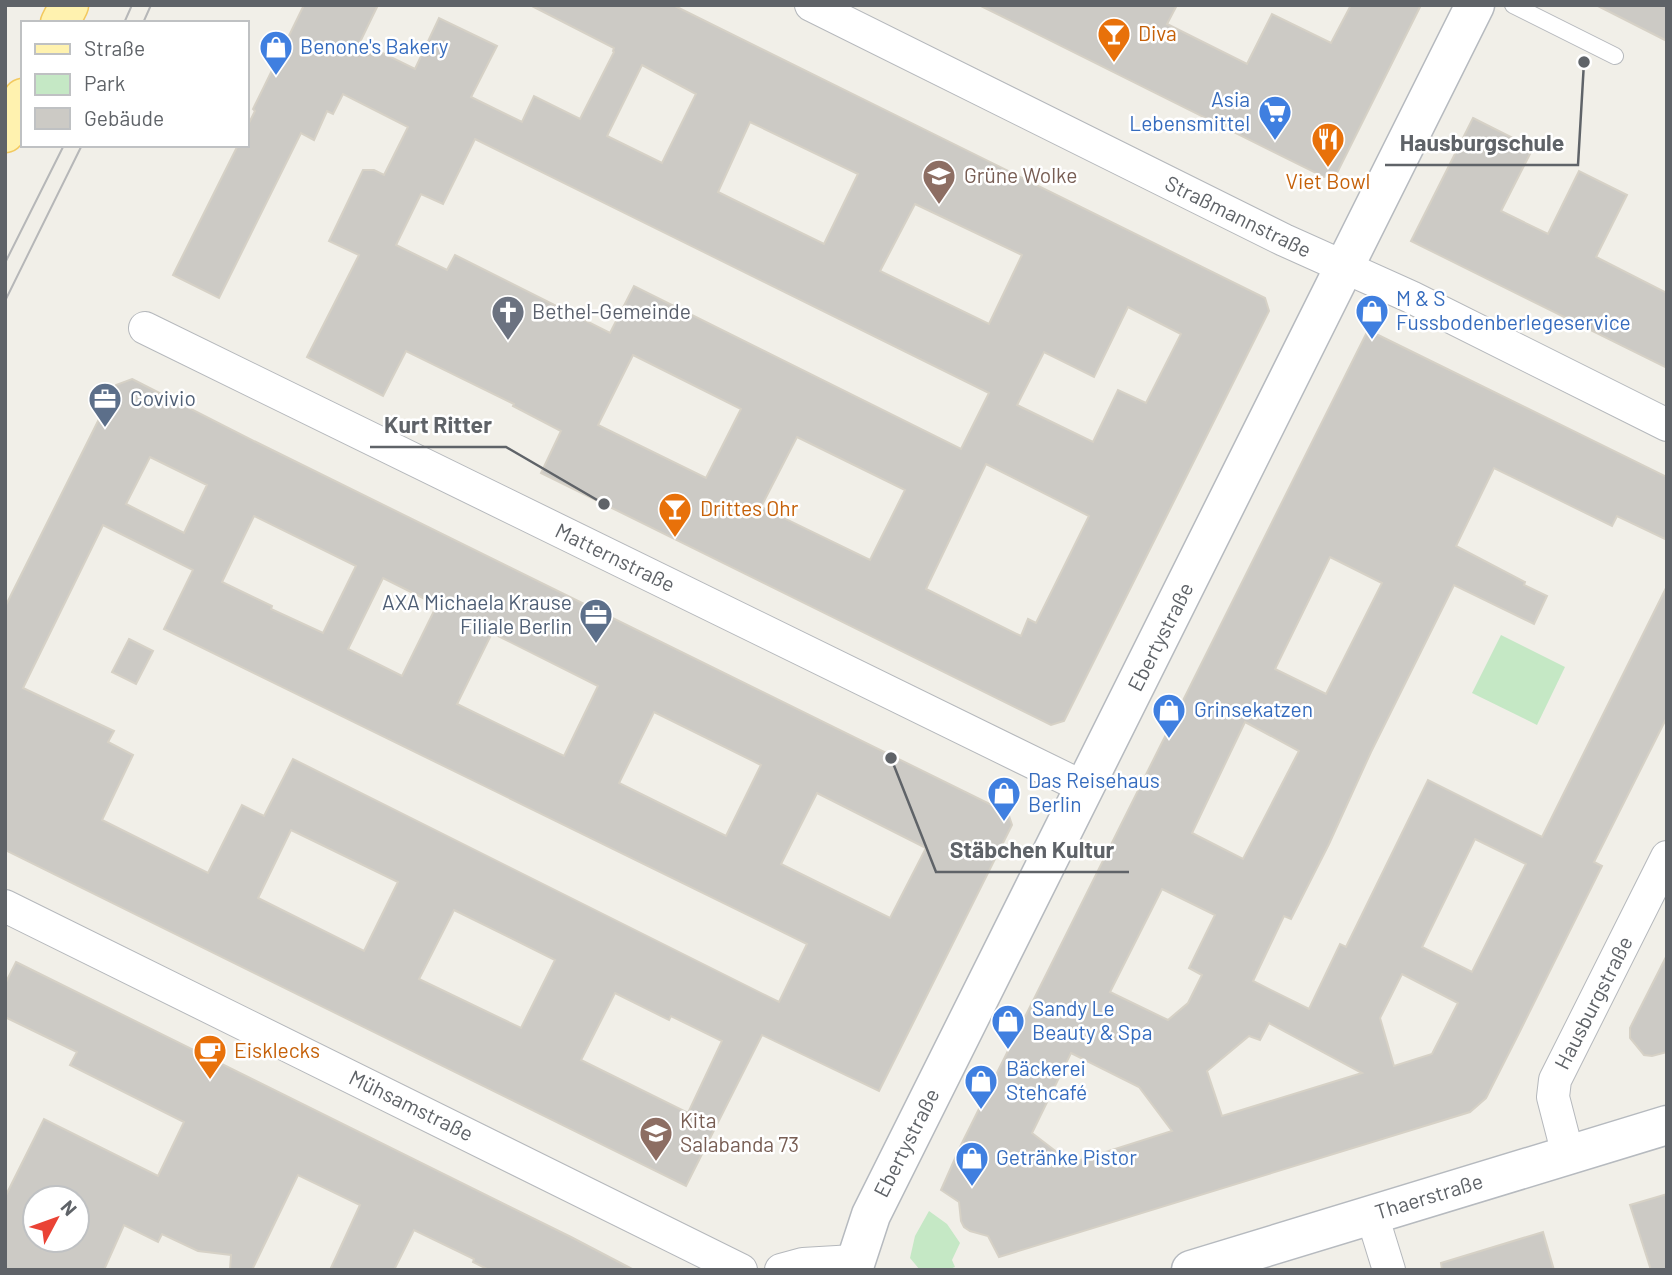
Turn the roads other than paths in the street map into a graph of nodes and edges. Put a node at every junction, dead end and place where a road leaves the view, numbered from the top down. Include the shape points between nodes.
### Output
1 (69, 5) edge
2 (811, 5) edge
3 (1475, 5) edge
4 (1513, 5) edge
5 (61, 21) edge
6 (1615, 56) dead end
7 (21, 101) edge
8 (5, 133) edge
9 (1345, 267) junction
10 (145, 328) dead end
11 (1667, 425) edge
12 (1085, 788) junction
13 (1667, 857) edge
14 (5, 906) edge
15 (1667, 1125) edge
16 (1568, 1155) junction
17 (1372, 1214) junction
18 (853, 1265) edge
19 (741, 1270) edge
20 (781, 1270) edge
21 (1191, 1270) edge
22 (1389, 1270) edge

1 - 5 main road
2 - 9 street, Straßmannstraße
3 - 9 street, Ebertystraße
4 - 6 lane
7 - 8 main road
9 - 11 street, Straßmannstraße
9 - 12 street, Ebertystraße
10 - 12 street, Matternstraße
12 - 18 street, Ebertystraße via 871,1215
13 - 16 street, Hausburgstraße via 1555,1080 1553,1097
14 - 19 street, Mühsamstraße
15 - 16 street, Thaerstraße
16 - 17 street, Thaerstraße
17 - 21 street, Thaerstraße
17 - 22 street
18 - 20 street via 803,1264

